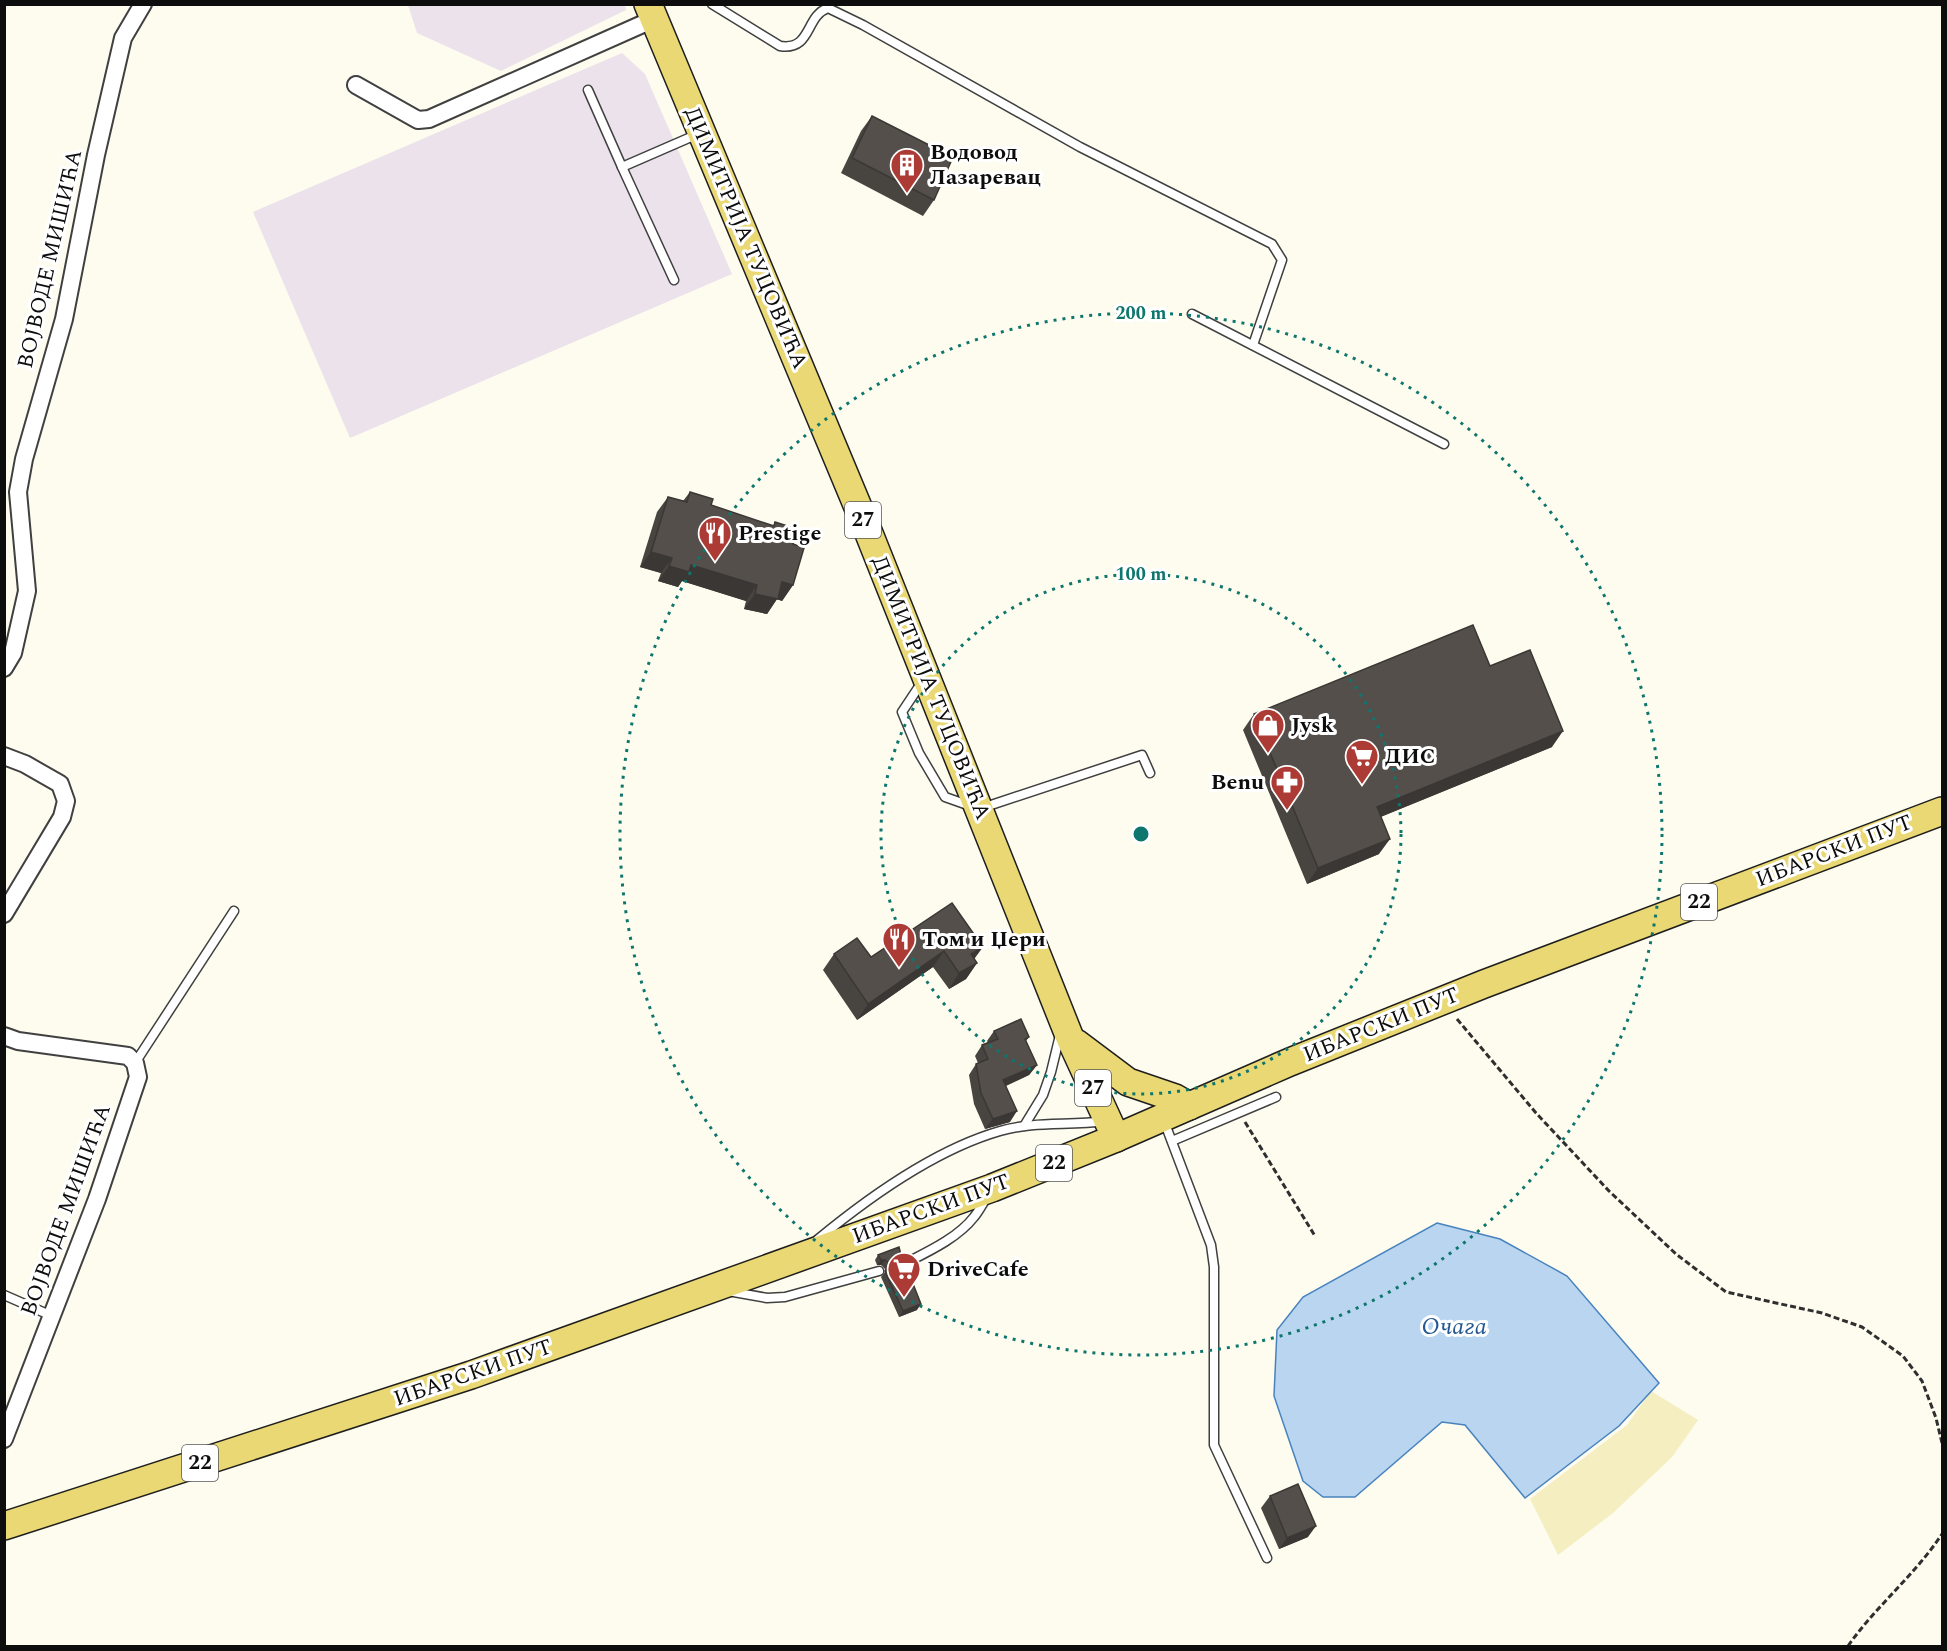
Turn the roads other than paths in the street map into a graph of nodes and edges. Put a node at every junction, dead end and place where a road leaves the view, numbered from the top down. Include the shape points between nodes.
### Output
1 (143, 4) edge
2 (712, 4) edge
3 (651, 12) edge
4 (356, 85) dead end
5 (588, 90) dead end
6 (702, 133) junction
7 (622, 167) junction
8 (674, 280) dead end
9 (1192, 314) dead end
10 (1253, 345) junction
11 (1444, 444) dead end
12 (4, 668) edge
13 (926, 676) junction
14 (4, 756) edge
15 (1150, 773) dead end
16 (979, 809) junction
17 (1942, 811) edge
18 (234, 911) dead end
19 (4, 914) edge
20 (1067, 1029) junction
21 (4, 1036) edge
22 (135, 1063) junction
23 (1276, 1097) dead end
24 (1189, 1106) junction
25 (1024, 1126) junction
26 (1112, 1129) junction
27 (1167, 1130) junction
28 (992, 1188) junction
29 (795, 1258) junction
30 (900, 1266) edge
31 (879, 1271) dead end
32 (713, 1287) junction
33 (4, 1295) edge
34 (52, 1316) junction
35 (4, 1439) edge
36 (4, 1526) edge
37 (1267, 1558) dead end

1 - 12 street, ВОЈВОДЕ МИШИЋА via 123,38 64,319 24,459 18,492 27,591 13,653
2 - 10 lane via 780,46 801,41 819,13 828,8 1080,147 1272,244 1282,260
3 - 4 street via 429,119 417,120
3 - 6 main road, ДИМИТРИЈА ТУЦОВИЋА / 27
5 - 7 lane
6 - 7 lane
6 - 13 main road, ДИМИТРИЈА ТУЦОВИЋА / 27
7 - 8 lane
9 - 10 lane
10 - 11 lane
13 - 16 main road, ДИМИТРИЈА ТУЦОВИЋА / 27
13 - 16 lane via 902,712 919,753 945,797
14 - 19 street via 60,784 66,801 62,817
15 - 16 lane via 1142,755
16 - 20 main road, ДИМИТРИЈА ТУЦОВИЋА / 27
17 - 24 main road, ИБАРСКИ ПУТ / 22 via 1442,1001
18 - 22 lane, ВОЈВОДЕ МИШИЋА
20 - 24 main road via 1128,1082
20 - 25 lane via 1042,1095
20 - 26 main road, ДИМИТРИЈА ТУЦОВИЋА / 27
21 - 22 street via 128,1056
22 - 34 street, ВОЈВОДЕ МИШИЋА via 138,1077
23 - 27 lane via 1240,1113
24 - 27 main road, ИБАРСКИ ПУТ / 22
25 - 26 lane via 1082,1124
25 - 29 lane via 947,1152 866,1201
26 - 27 main road, ИБАРСКИ ПУТ / 22
26 - 28 main road, ИБАРСКИ ПУТ / 22
27 - 37 lane via 1211,1245 1214,1445
28 - 29 main road, ИБАРСКИ ПУТ / 22
28 - 30 lane via 974,1218 959,1231
29 - 32 main road, ИБАРСКИ ПУТ / 22
31 - 32 lane via 785,1297 767,1298
32 - 36 main road, ИБАРСКИ ПУТ / 22 via 471,1375
33 - 34 lane
34 - 35 street, ВОЈВОДЕ МИШИЋА

